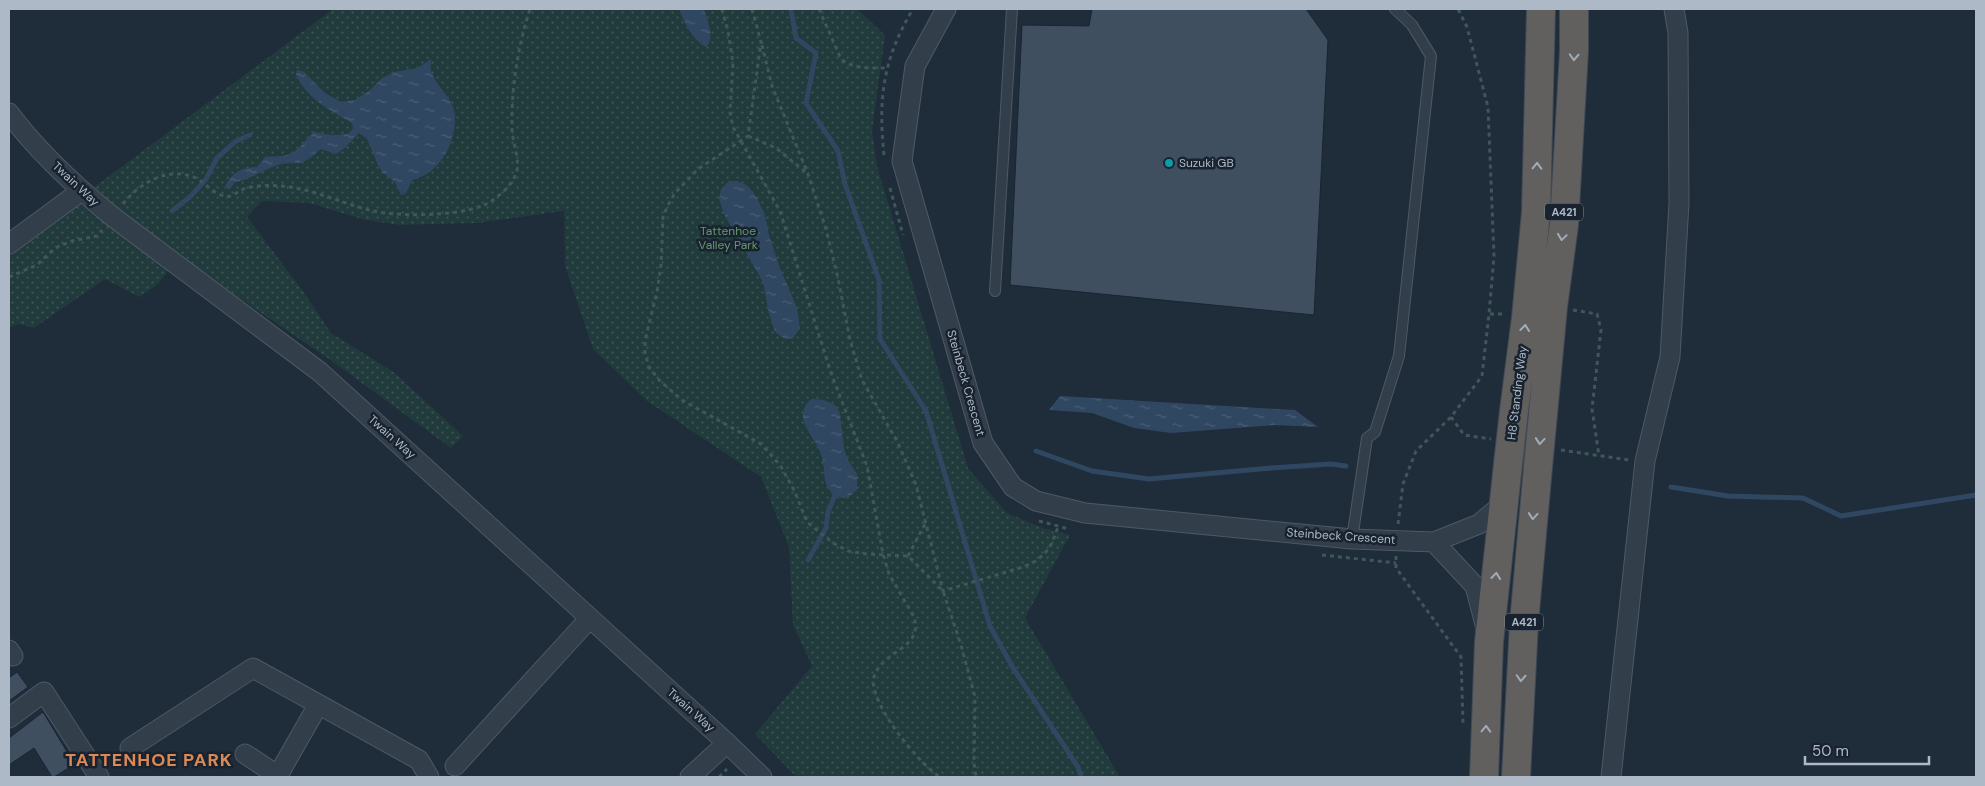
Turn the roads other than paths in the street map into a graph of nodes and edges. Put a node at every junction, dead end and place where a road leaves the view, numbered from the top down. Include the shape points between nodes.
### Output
1 (946, 9) edge
2 (1012, 9) edge
3 (1395, 9) edge
4 (1541, 9) edge
5 (1574, 9) edge
6 (1674, 9) edge
7 (9, 113) edge
8 (81, 191) junction
9 (9, 244) edge
10 (995, 292) dead end
11 (1503, 504) junction
12 (1352, 539) junction
13 (1434, 542) junction
14 (590, 618) junction
15 (1489, 642) junction
16 (318, 705) junction
17 (9, 718) edge
18 (727, 743) junction
19 (130, 748) dead end
20 (245, 754) dead end
21 (455, 766) dead end
22 (277, 776) edge
23 (99, 777) edge
24 (429, 777) edge
25 (690, 777) edge
26 (762, 777) edge
27 (1484, 777) edge
28 (1516, 777) edge
29 (1610, 777) edge

1 - 12 street, Steinbeck Crescent via 915,66 902,161 984,443 1013,487 1036,501 1085,513
2 - 10 lane
3 - 12 lane via 1412,25 1431,56 1399,356 1375,432 1367,438
11 -> 4 highway, H8 Standing Way / A421, bridge via 1536,212
5 -> 28 highway, A421, bridge via 1564,225 1553,307 1524,623
6 - 29 street via 1678,33 1680,203 1670,357 1645,461
7 - 8 street, Twain Way via 22,131
8 - 9 street
8 - 14 street, Twain Way via 320,372
11 - 13 street, Steinbeck Crescent via 1479,524
15 -> 11 highway, H8 Standing Way / A421
12 - 13 street, Steinbeck Crescent
13 - 15 street via 1475,586
14 - 18 street, Twain Way
14 - 21 street
27 -> 15 highway, H8 Standing Way / A421
16 - 19 street via 253,668
16 - 22 street
16 - 24 street via 419,760
17 - 23 street via 44,692
18 - 25 street
18 - 26 street, Twain Way
20 - 22 street

